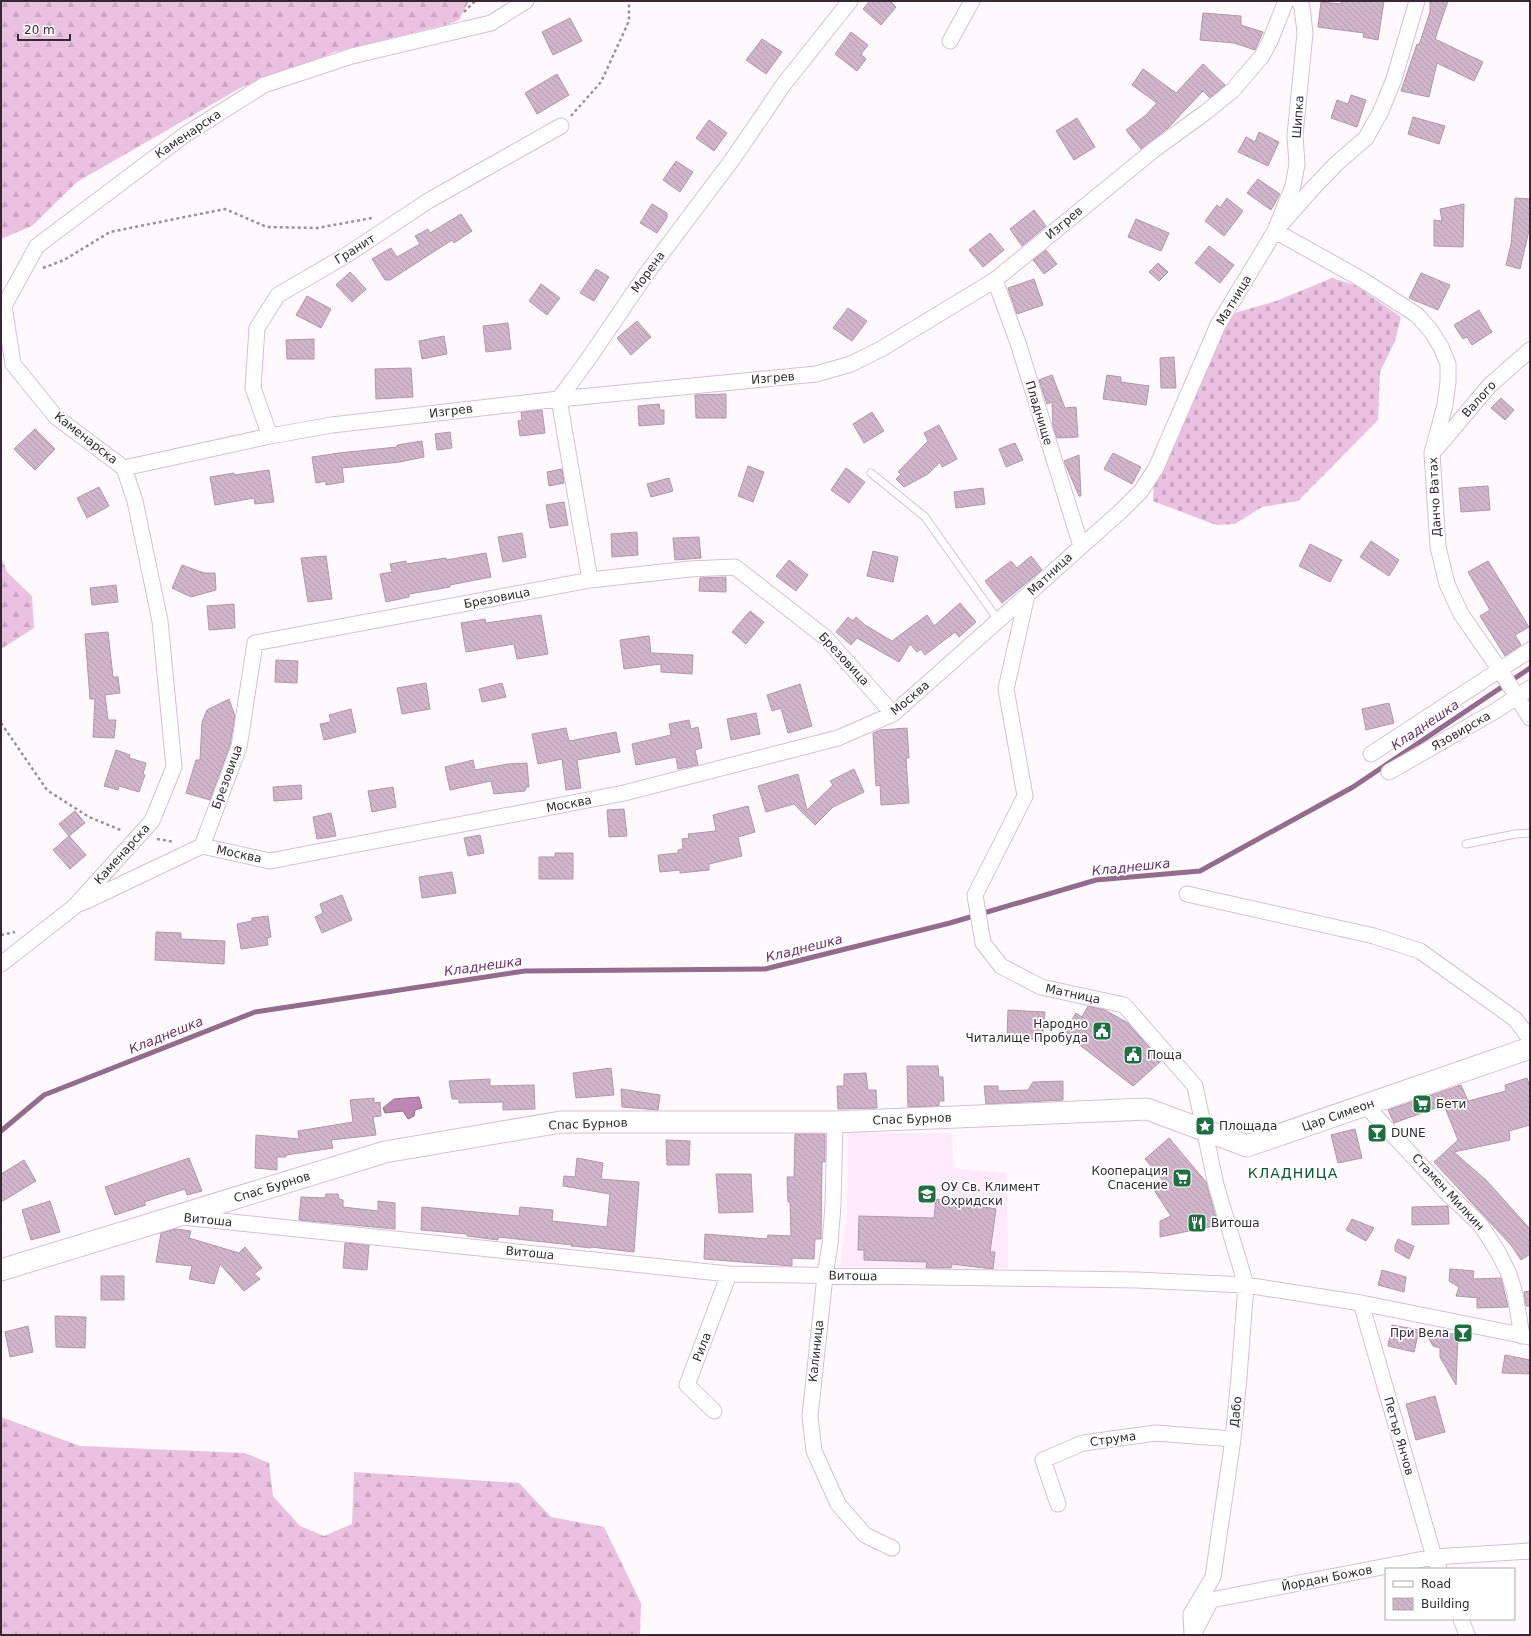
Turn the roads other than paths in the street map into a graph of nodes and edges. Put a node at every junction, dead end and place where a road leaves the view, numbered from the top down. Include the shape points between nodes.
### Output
1 (526, 1) edge
2 (850, 1) edge
3 (972, 1) edge
4 (1286, 1) edge
5 (1299, 1) edge
6 (1417, 1) edge
7 (950, 41) dead end
8 (561, 126) road end
9 (1276, 231) junction
10 (995, 280) junction
11 (1530, 350) edge
12 (559, 399) junction
13 (270, 436) junction
14 (1432, 453) junction
15 (124, 468) junction
16 (871, 473) dead end
17 (1080, 546) junction
18 (590, 580) junction
19 (1026, 594) junction
20 (998, 620) junction
21 (1530, 650) edge
22 (1501, 671) junction
23 (1530, 688) edge
24 (1515, 695) junction
25 (893, 714) junction
26 (1530, 718) edge
27 (1372, 754) dead end
28 (1390, 772) dead end
29 (1530, 833) edge
30 (1466, 844) dead end
31 (202, 846) junction
32 (1187, 894) dead end
33 (74, 907) junction
34 (1, 964) edge
35 (1530, 1039) edge
36 (1530, 1048) edge
37 (1366, 1106) junction
38 (1147, 1109) joint
39 (835, 1122) junction
40 (1204, 1131) junction
41 (1216, 1185) joint
42 (174, 1216) junction
43 (5, 1267) edge
44 (729, 1274) junction
45 (825, 1276) junction
46 (1246, 1285) junction
47 (1361, 1303) junction
48 (1526, 1337) edge
49 (714, 1411) dead end
50 (1233, 1439) junction
51 (1058, 1504) dead end
52 (892, 1548) dead end
53 (1530, 1551) edge
54 (1436, 1563) edge
55 (1406, 1568) edge
56 (1385, 1571) edge
57 (1460, 1620) edge
58 (1193, 1635) edge
59 (1467, 1635) edge

1 - 15 street, Каменарска via 491,23 352,56 264,84 186,134 37,246 4,306 13,364 56,417
2 - 12 street, Морена via 784,84
3 - 7 street
4 - 10 street, Изгрев via 1262,56 1232,91 1155,149
5 - 9 street, Шипка via 1302,7 1304,34 1295,136 1297,164 1293,186
6 - 9 street, Матница via 1394,79 1381,112 1366,138 1337,163
8 - 13 street, Гранит via 428,202 345,256 278,295 257,328 253,388
9 - 14 street, Данчо Ватах via 1361,279 1417,315 1431,331 1448,364 1445,405
9 - 17 street, Матница via 1218,325 1156,468 1141,491
10 - 12 street, Изгрев via 881,349 852,364 816,374
10 - 17 street, Пладнище via 1018,343
11 - 14 street, Валого via 1490,385
12 - 13 street, Изгрев via 332,425
12 - 18 street
13 - 15 street, Изгрев
14 - 22 street, Данчо Ватах via 1438,547 1447,584 1461,614
15 - 33 street, Каменарска via 135,501 160,621 174,767 152,821
16 - 20 lane via 925,516
17 - 19 street, Матница
18 - 25 street, Брезовица via 690,569 735,567 826,638
18 - 31 street, Брезовица via 255,643 240,747
19 - 20 street, Москва
19 - 40 street, Матница via 1006,689 1025,796 975,895 983,943 1001,966 1041,987 1124,1005 1195,1086
20 - 25 street, Москва
21 - 22 street
22 - 24 street, Данчо Ватах
22 - 27 street
23 - 24 street, Язовирска
24 - 26 street, Данчо Ватах
24 - 28 street, Язовирска via 1496,710
25 - 31 street, Москва via 838,738 624,794 270,860
29 - 30 lane
31 - 33 street, Москва
32 - 35 street via 1374,936 1420,951 1515,1019
33 - 34 street, Каменарска
36 - 37 street, Цар Симеон
37 - 40 street, Цар Симеон via 1247,1146
37 - 48 street, Стамен Милкин via 1447,1193 1480,1224 1509,1274
38 - 39 street, Спас Бурнов
38 - 40 street, Цар Симеон
39 - 42 street, Спас Бурнов via 561,1122 385,1152
39 - 45 street, Калиница via 833,1205
40 - 41 street, Матница
41 - 46 street, Дабо
42 - 43 street, Спас Бурнов
42 - 44 street, Витоша
44 - 45 street, Витоша
44 - 49 street, Рила via 687,1385
45 - 46 street, Витоша via 1137,1280
45 - 52 street, Калиница via 810,1416 814,1451 838,1504 866,1534
46 - 47 street, Витоша
46 - 50 street, Дабо
47 - 48 street, Витоша
47 - 54 street, Петър Янчов
50 - 51 street, Струма via 1156,1433 1083,1443 1043,1460
50 - 58 street, Дабо via 1213,1577 1190,1614
53 - 54 street, Йордан Божов
54 - 55 street, Йордан Божов
56 - 58 street, Йордан Божов via 1211,1600
57 - 59 street

